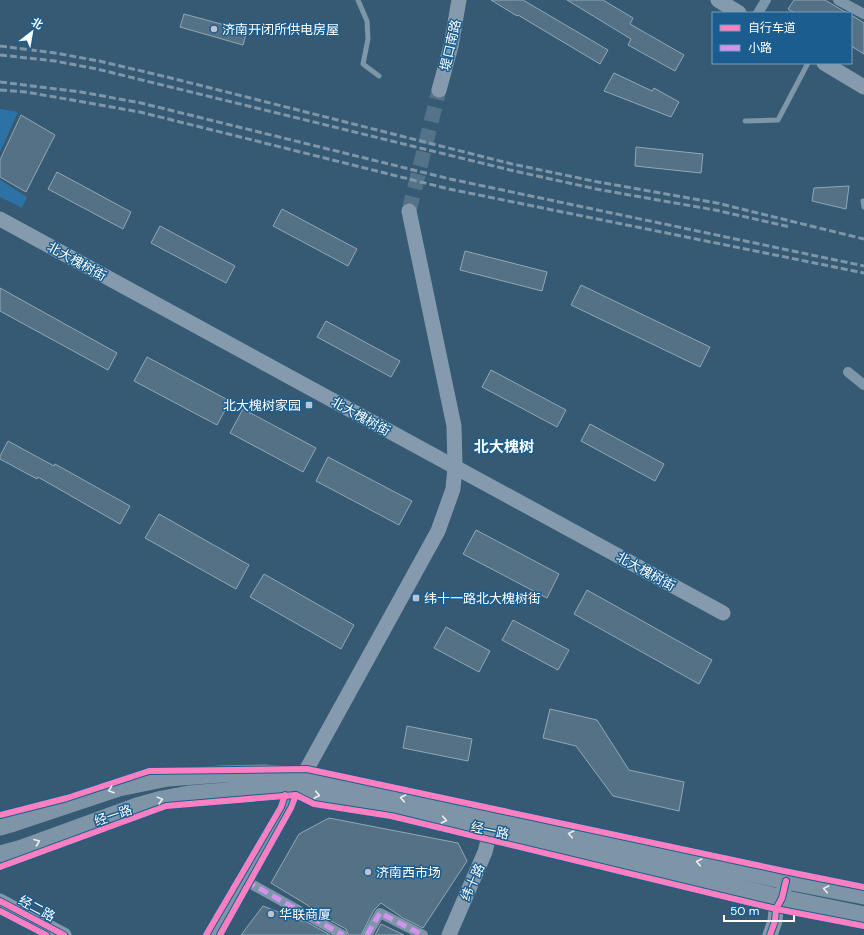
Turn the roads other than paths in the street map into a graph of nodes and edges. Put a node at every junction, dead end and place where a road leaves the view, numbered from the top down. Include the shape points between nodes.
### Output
1 (358, 0) edge
2 (459, 0) edge
3 (718, 0) edge
4 (766, 0) edge
5 (838, 0) edge
6 (737, 12) edge
7 (759, 12) edge
8 (864, 14) edge
9 (807, 64) edge
10 (826, 64) edge
11 (379, 76) dead end
12 (864, 87) edge
13 (439, 90) tunnel mouth
14 (744, 121) dead end
15 (863, 200) edge
16 (864, 207) edge
17 (409, 211) tunnel mouth
18 (0, 219) edge
19 (848, 372) dead end
20 (864, 385) edge
21 (455, 467) junction
22 (723, 613) dead end
23 (299, 784) junction
24 (0, 827) edge
25 (494, 830) junction
26 (0, 854) edge
27 (244, 880) junction
28 (786, 881) junction
29 (864, 896) edge
30 (782, 898) junction
31 (0, 901) edge
32 (0, 911) edge
33 (864, 915) edge
34 (46, 935) edge
35 (64, 935) edge
36 (213, 935) edge
37 (343, 935) edge
38 (367, 935) edge
39 (423, 935) edge
40 (449, 935) edge
41 (770, 935) edge

1 - 11 lane via 367,21 368,39 363,64
2 - 13 street, 堤口南路 via 451,46
3 - 6 street
4 - 7 street
5 - 8 street
9 - 14 lane via 778,120
10 - 12 street
15 - 16 lane
17 - 21 street via 454,426
18 - 21 street, 北大槐树街
19 - 20 street
21 - 22 street, 北大槐树街
21 - 23 street via 453,489 438,531
23 -> 24 main road, 经一路 via 264,773 168,778 119,788
23 -> 25 main road, 经一路
26 -> 23 main road, 经一路 via 162,799 189,794
23 - 27 street
28 -> 23 main road, 经一路
25 - 30 main road, 经一路
25 - 40 street, 纬十路
27 - 36 street
27 - 37 street
29 -> 28 main road, 经一路
28 - 30 street
30 - 33 main road, 经一路
30 - 41 street via 776,909
31 - 35 street, 经二路
32 - 34 street, 经二路
38 - 39 street via 380,913

